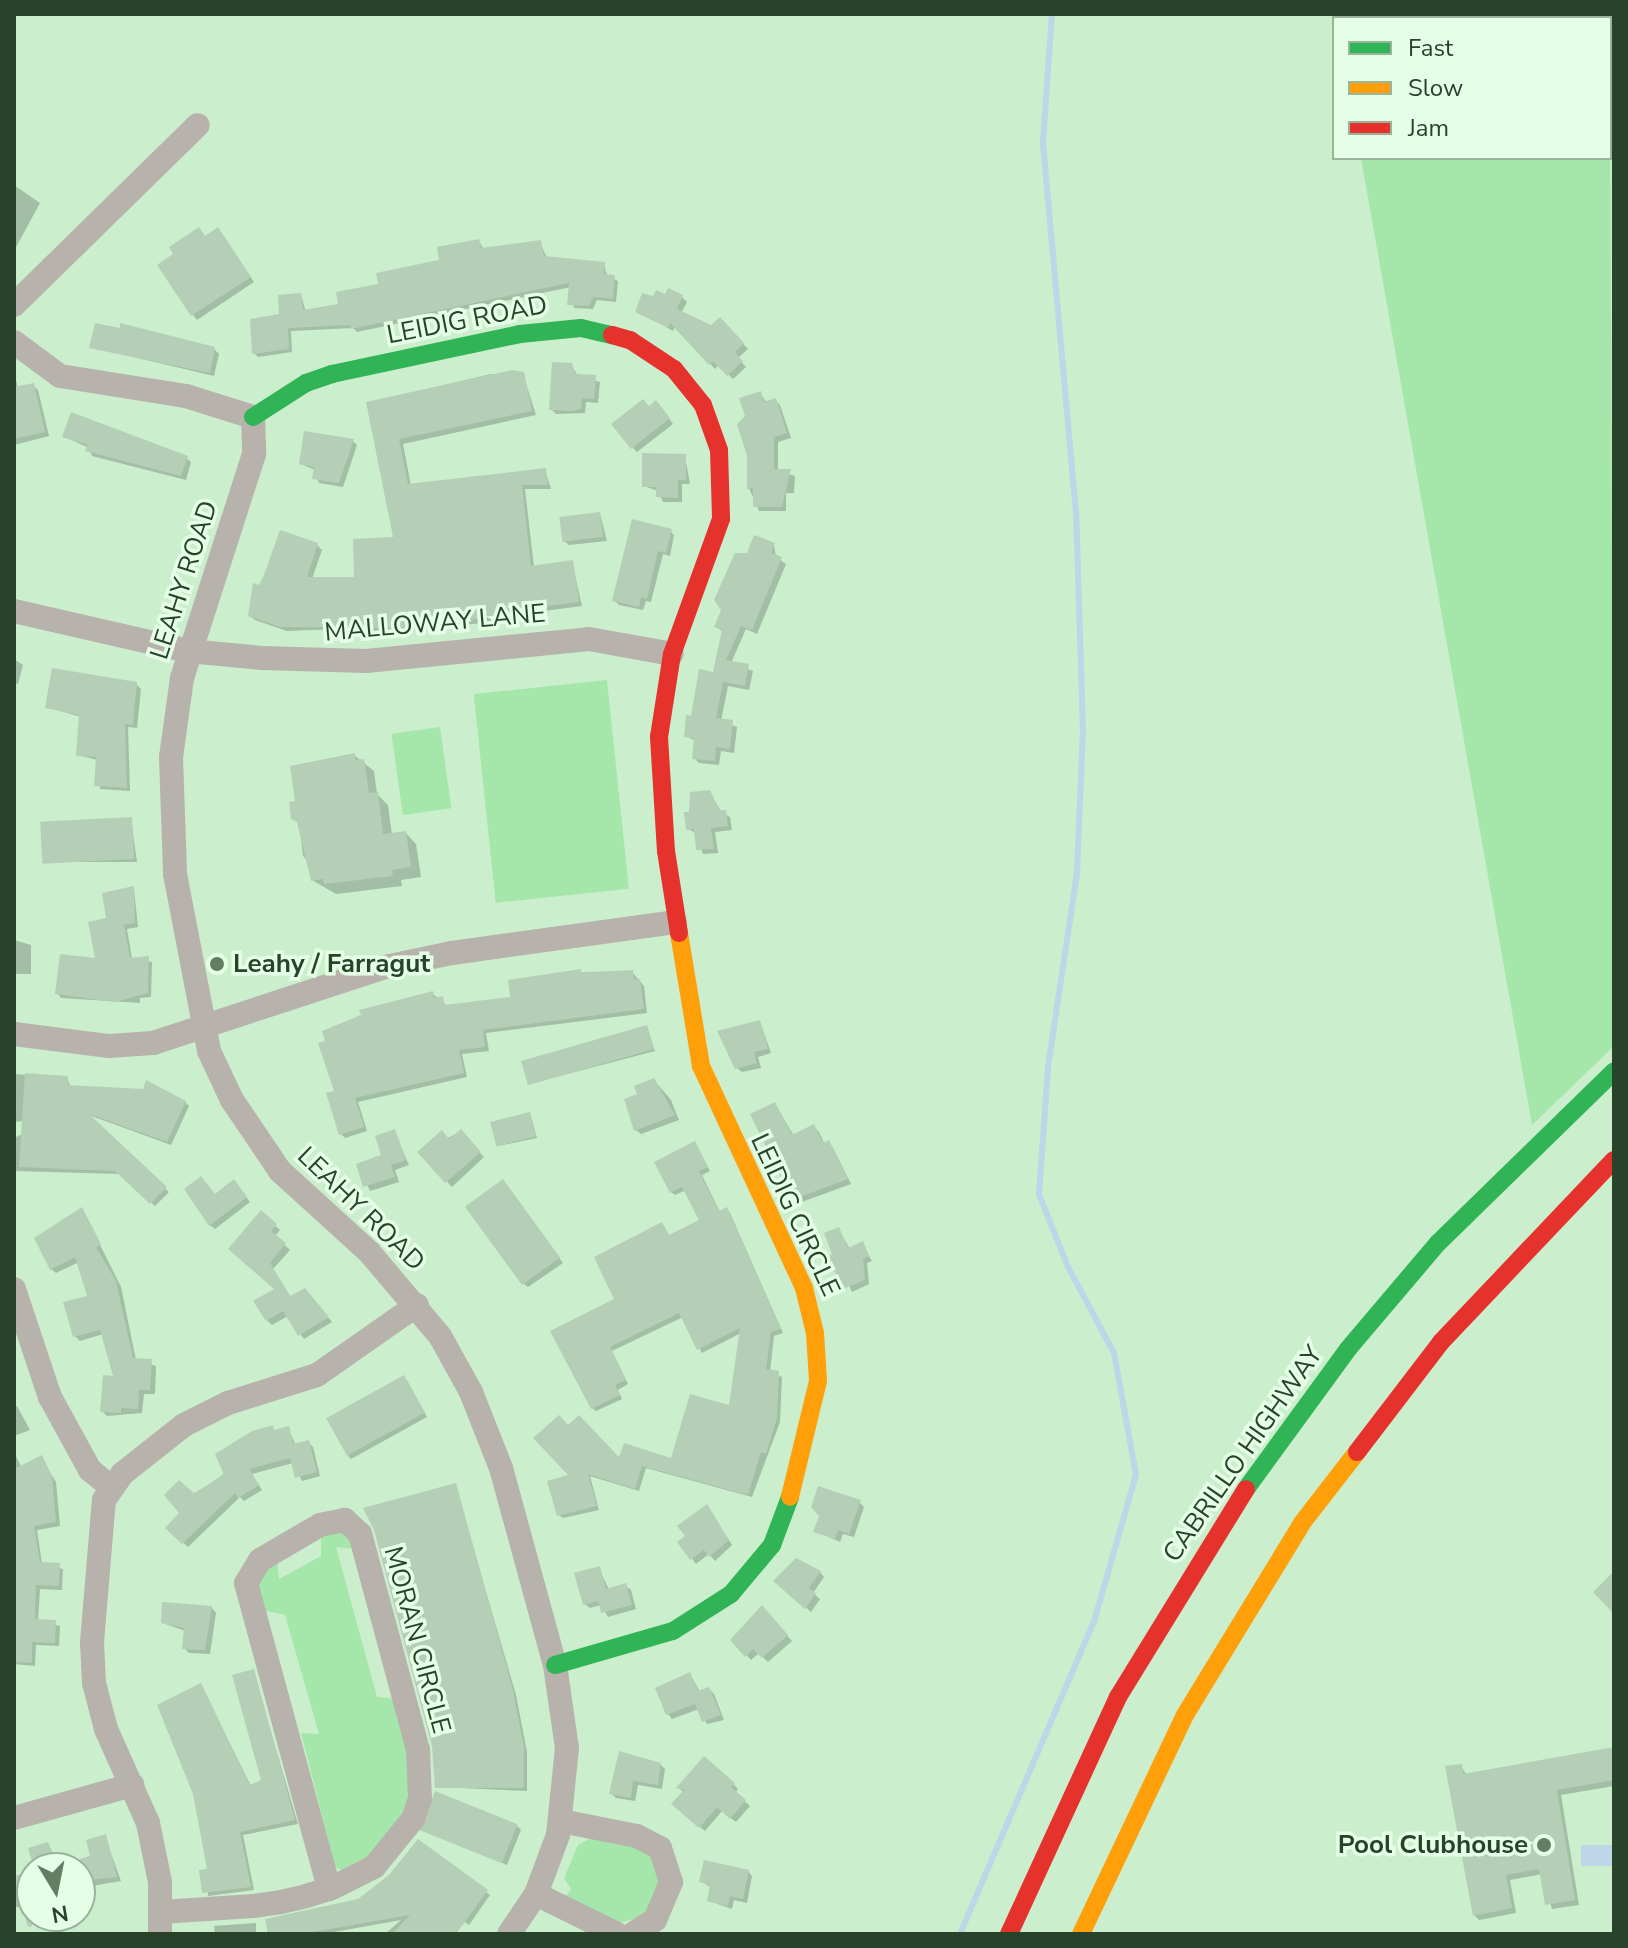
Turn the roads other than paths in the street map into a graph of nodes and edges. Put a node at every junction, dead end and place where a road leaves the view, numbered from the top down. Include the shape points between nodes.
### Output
1 (198, 125) dead end
2 (14, 305) edge
3 (14, 342) edge
4 (253, 417) junction
5 (14, 611) edge
6 (188, 651) junction
7 (672, 654) junction
8 (675, 922) junction
9 (205, 1028) junction
10 (14, 1034) edge
11 (1614, 1071) edge
12 (1614, 1160) edge
13 (14, 1289) edge
14 (417, 1305) junction
15 (111, 1487) junction
16 (555, 1665) junction
17 (132, 1785) junction
18 (14, 1818) edge
19 (561, 1821) junction
20 (329, 1889) junction
21 (536, 1894) junction
22 (160, 1923) edge
23 (509, 1934) edge
24 (617, 1934) edge
25 (633, 1934) edge
26 (1009, 1934) edge
27 (1081, 1934) edge

1 - 2 street
3 - 4 street via 60,376 186,396
4 - 6 street, LEAHY ROAD via 254,454
4 - 7 main road, LEIDIG ROAD via 283,396 332,374 553,328 607,332 654,353 703,405 723,472 721,519
5 - 6 street, MALLOWAY LANE
6 - 7 street, MALLOWAY LANE via 366,661 589,639
6 - 9 street, LEAHY ROAD via 171,757 172,834
7 - 8 main road, LEIDIG CIRCLE via 658,765
8 - 9 street via 385,967
8 - 16 main road, LEIDIG CIRCLE via 692,1030 711,1095 812,1311 819,1358 814,1411 785,1518 772,1545 731,1594 673,1631
9 - 10 street via 153,1043 122,1045
9 - 14 street, LEAHY ROAD via 220,1076 262,1149 295,1188 343,1227
11 - 26 main road, CABRILLO HIGHWAY via 1438,1243 1348,1349 1264,1461 1118,1697
12 - 27 main road via 1461,1318 1302,1523 1185,1715
13 - 15 street via 50,1397 90,1470
14 - 15 street via 317,1375 228,1403 184,1425
14 - 16 street, LEAHY ROAD via 440,1336 489,1431
15 - 17 street via 100,1518 92,1662 98,1707
16 - 19 street, LEAHY ROAD via 567,1748
17 - 18 street
17 - 22 street via 155,1851
19 - 21 street, LEAHY ROAD
19 - 25 street via 637,1836 660,1848 671,1882 655,1920
20 - 20 street, MORAN CIRCLE via 388,1854 404,1836 420,1799 410,1716 360,1534 345,1520 320,1525 260,1560 246,1583
20 - 22 street, MORAN CIRCLE
21 - 23 street, LEAHY ROAD
21 - 24 street

